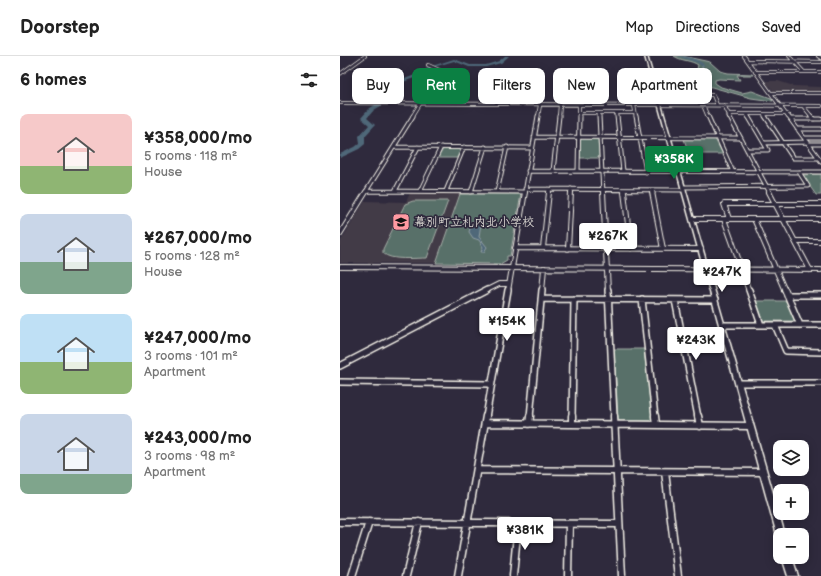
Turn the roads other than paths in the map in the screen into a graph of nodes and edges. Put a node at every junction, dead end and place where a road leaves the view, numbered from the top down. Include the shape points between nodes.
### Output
1 (365, 56) edge
2 (646, 56) edge
3 (744, 56) edge
4 (789, 56) edge
5 (818, 56) edge
6 (821, 58) edge
7 (748, 62) junction
8 (764, 62) junction
9 (779, 62) junction
10 (794, 62) junction
11 (810, 62) junction
12 (821, 62) edge
13 (428, 65) dead end
14 (435, 68) edge
15 (649, 68) edge
16 (756, 72) junction
17 (772, 72) junction
18 (788, 72) junction
19 (804, 72) junction
20 (820, 72) edge
21 (340, 74) edge
22 (771, 93) junction
23 (821, 93) edge
24 (712, 95) edge
25 (340, 103) edge
26 (412, 103) edge
27 (420, 104) edge
28 (470, 104) edge
29 (540, 105) junction
30 (560, 105) junction
31 (579, 105) junction
32 (634, 105) junction
33 (660, 105) junction
34 (703, 105) junction
35 (717, 105) junction
36 (724, 105) junction
37 (780, 106) junction
38 (803, 106) junction
39 (821, 106) edge
40 (579, 113) junction
41 (599, 113) junction
42 (617, 113) junction
43 (635, 113) junction
44 (729, 114) junction
45 (747, 114) junction
46 (764, 114) junction
47 (786, 114) junction
48 (791, 119) junction
49 (814, 119) junction
50 (821, 119) edge
51 (798, 129) junction
52 (821, 129) edge
53 (534, 137) junction
54 (557, 138) junction
55 (578, 138) junction
56 (600, 138) junction
57 (620, 138) junction
58 (640, 138) junction
59 (669, 138) junction
60 (717, 138) junction
61 (741, 138) junction
62 (805, 138) junction
63 (821, 138) edge
64 (764, 142) junction
65 (783, 143) junction
66 (808, 143) junction
67 (821, 144) edge
68 (394, 147) junction
69 (418, 147) junction
70 (441, 147) junction
71 (464, 147) junction
72 (485, 147) junction
73 (507, 148) junction
74 (532, 148) junction
75 (748, 150) junction
76 (820, 159) edge
77 (528, 171) junction
78 (553, 171) junction
79 (578, 172) junction
80 (602, 172) junction
81 (624, 172) junction
82 (646, 172) junction
83 (679, 172) junction
84 (732, 172) junction
85 (759, 172) junction
86 (799, 172) junction
87 (821, 172) edge
88 (767, 187) junction
89 (683, 188) junction
90 (549, 189) junction
91 (571, 189) junction
92 (603, 190) junction
93 (624, 190) junction
94 (652, 190) junction
95 (367, 191) junction
96 (395, 191) junction
97 (420, 191) junction
98 (525, 191) junction
99 (446, 192) junction
100 (471, 192) junction
101 (497, 192) junction
102 (776, 204) junction
103 (821, 204) edge
104 (692, 219) junction
105 (724, 219) junction
106 (729, 219) junction
107 (754, 219) junction
108 (784, 219) junction
109 (821, 219) edge
110 (340, 234) edge
111 (795, 241) junction
112 (821, 241) edge
113 (515, 248) junction
114 (543, 248) junction
115 (568, 248) junction
116 (606, 249) junction
117 (631, 249) junction
118 (663, 249) junction
119 (701, 249) junction
120 (340, 267) edge
121 (511, 268) junction
122 (544, 268) junction
123 (607, 268) junction
124 (706, 269) junction
125 (742, 269) junction
126 (776, 270) junction
127 (810, 270) junction
128 (821, 270) edge
129 (508, 284) junction
130 (787, 295) junction
131 (821, 295) edge
132 (541, 299) junction
133 (574, 299) junction
134 (608, 299) junction
135 (642, 299) junction
136 (675, 300) junction
137 (715, 300) junction
138 (722, 324) junction
139 (760, 325) junction
140 (775, 325) junction
141 (800, 325) junction
142 (821, 325) edge
143 (821, 352) edge
144 (340, 366) edge
145 (340, 382) edge
146 (738, 383) junction
147 (821, 383) edge
148 (491, 384) junction
149 (485, 423) junction
150 (529, 424) junction
151 (572, 424) junction
152 (614, 425) junction
153 (656, 425) junction
154 (700, 426) junction
155 (750, 426) junction
156 (476, 470) junction
157 (617, 471) junction
158 (665, 472) junction
159 (763, 472) junction
160 (340, 522) edge
161 (369, 522) junction
162 (419, 522) junction
163 (467, 523) junction
164 (518, 524) junction
165 (569, 524) junction
166 (620, 524) junction
167 (779, 528) edge
168 (789, 564) edge
169 (352, 576) edge
170 (406, 576) edge
171 (458, 576) edge
172 (513, 576) edge
173 (568, 576) edge
174 (622, 576) edge
175 (678, 576) edge
176 (793, 576) edge

1 - 21 street
2 - 15 street
3 - 7 street
4 - 10 street
5 - 6 street
7 - 8 street
7 - 16 street
8 - 9 street
8 - 17 street
9 - 10 street
9 - 18 street
10 - 11 street
10 - 19 street
11 - 12 street
11 - 20 street
13 - 14 street
16 - 17 street
16 - 22 street
17 - 18 street
18 - 19 street
19 - 20 street
22 - 23 street
22 - 37 street
24 - 35 street
25 - 26 street
27 - 68 street
28 - 29 street
29 - 30 street
29 - 53 street
30 - 31 street
30 - 54 street
31 - 32 street
31 - 40 street
32 - 33 street
32 - 43 street
33 - 34 street
33 - 59 street
34 - 35 street
34 - 60 street
35 - 36 street
36 - 37 street
36 - 44 street
37 - 38 street
37 - 47 street
38 - 39 street
38 - 49 street
40 - 41 street
40 - 55 street
41 - 42 street
41 - 56 street
42 - 43 street
42 - 57 street
43 - 58 street
44 - 45 street
44 - 61 street
45 - 46 street
45 - 64 street
46 - 47 street
46 - 65 street
47 - 48 street
48 - 49 street
48 - 51 street
49 - 50 street
51 - 52 street
51 - 62 street
53 - 54 street
53 - 74 street
54 - 55 street
54 - 78 street
55 - 56 street
55 - 79 street
56 - 57 street
56 - 80 street
57 - 58 street
57 - 81 street
58 - 59 street
58 - 82 street
59 - 60 street
59 - 83 street
60 - 61 street
60 - 84 street
61 - 75 street
62 - 63 street
62 - 66 street
64 - 65 street
64 - 75 street via 768,150
65 - 66 street
65 - 76 street via 793,158
66 - 67 street
66 - 76 street
68 - 69 street
68 - 95 street
69 - 70 street
69 - 96 street
70 - 71 street
70 - 97 street
71 - 72 street
71 - 99 street
72 - 73 street
72 - 100 street
73 - 74 street
73 - 101 street
74 - 77 street
75 - 85 street
77 - 78 street
77 - 98 street
78 - 79 street
79 - 80 street
80 - 81 street
80 - 92 street
81 - 82 street
82 - 83 street
83 - 84 street
83 - 89 street
84 - 85 street
85 - 86 street
85 - 88 street
86 - 87 street
86 - 88 street via 808,186
88 - 89 street
88 - 102 street
89 - 94 street
89 - 104 street
90 - 91 street
90 - 98 street
90 - 114 street
91 - 92 street
91 - 115 street
92 - 93 street
92 - 116 street
93 - 94 street
93 - 117 street
94 - 118 street
95 - 96 street
95 - 110 street
96 - 97 street
97 - 99 street
98 - 101 street
98 - 113 street
99 - 100 street
100 - 101 street
102 - 103 street
102 - 106 street via 724,204
102 - 108 street
104 - 105 street
104 - 119 street
105 - 106 street
105 - 125 street
106 - 107 street
107 - 108 street
107 - 126 street
108 - 109 street
108 - 111 street
111 - 112 street
111 - 127 street
113 - 114 street
113 - 121 street
114 - 115 street
115 - 116 street
116 - 117 street
116 - 123 street
117 - 118 street
118 - 119 street
119 - 124 street
120 - 121 street
121 - 122 street
121 - 129 street
122 - 123 street
122 - 132 street
123 - 124 street
123 - 134 street
124 - 125 street
124 - 137 street
125 - 126 street
125 - 139 street
126 - 127 street
126 - 130 street
127 - 128 street
129 - 144 street via 498,284
129 - 148 street
130 - 131 street
130 - 141 street
132 - 133 street
132 - 150 street
133 - 134 street
133 - 151 street
134 - 135 street
134 - 152 street
135 - 136 street
135 - 153 street
136 - 137 street
136 - 154 street
137 - 138 street
138 - 139 street
138 - 146 street
139 - 140 street
140 - 141 street
140 - 143 street via 786,351
141 - 142 street
145 - 148 street
146 - 147 street
146 - 155 street
148 - 149 street
149 - 150 street
149 - 156 street
150 - 151 street
151 - 152 street
152 - 153 street
152 - 157 street
153 - 154 street
154 - 155 street
155 - 159 street
156 - 157 street
156 - 163 street
157 - 158 street
157 - 166 street
158 - 159 street
158 - 175 street
159 - 167 street
160 - 161 street
161 - 162 street
161 - 169 street
162 - 163 street
162 - 170 street
163 - 164 street
163 - 171 street
164 - 165 street
164 - 172 street
165 - 166 street
165 - 173 street
166 - 174 street
168 - 176 street

